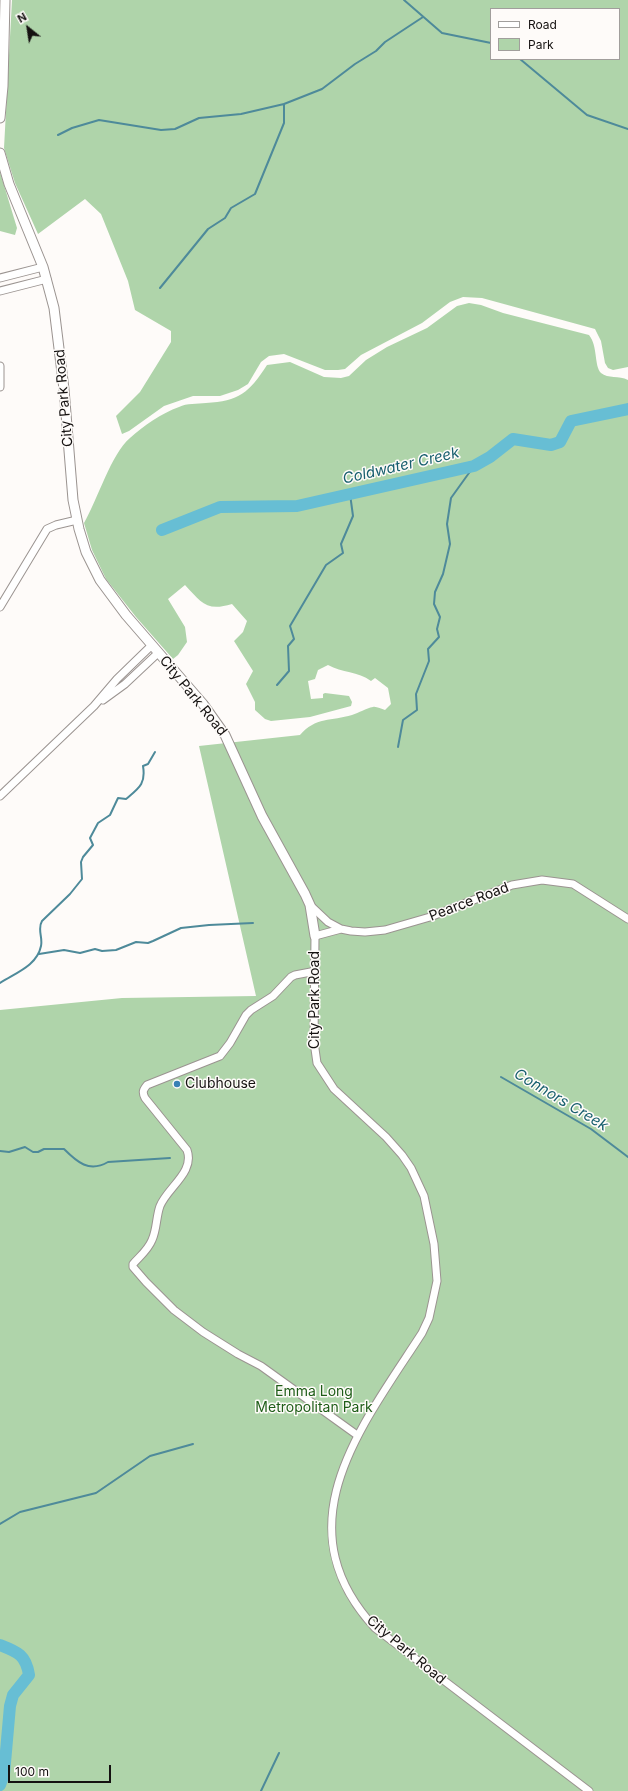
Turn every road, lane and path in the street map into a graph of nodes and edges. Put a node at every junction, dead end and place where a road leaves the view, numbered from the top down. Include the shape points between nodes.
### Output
1 (5, 0) edge
2 (0, 118) edge
3 (0, 153) edge
4 (43, 267) junction
5 (0, 278) edge
6 (47, 279) junction
7 (0, 291) edge
8 (0, 366) edge
9 (0, 387) edge
10 (77, 520) junction
11 (0, 606) edge
12 (151, 646) junction
13 (158, 653) junction
14 (94, 706) junction
15 (0, 796) edge
16 (310, 905) junction
17 (628, 919) edge
18 (341, 929) junction
19 (316, 936) junction
20 (316, 971) junction
21 (357, 1435) junction
22 (589, 1791) edge

1 - 2 street
3 - 4 street, City Park Road via 8,184
4 - 5 street
4 - 6 street, City Park Road
6 - 7 street
6 - 10 street, City Park Road via 57,327
8 - 9 street
10 - 11 street via 47,529
10 - 12 street, City Park Road via 86,552 100,580
12 - 13 street, City Park Road
12 - 14 street
13 - 14 street via 125,684
13 - 16 street, City Park Road via 203,704 225,735 262,816
14 - 15 street
16 - 18 street, Pearce Road via 328,922
16 - 19 street, City Park Road
17 - 18 street, Pearce Road via 573,884 542,880 512,885 430,917 385,930 365,932
18 - 19 street
19 - 20 street, City Park Road
20 - 21 street, City Park Road via 314,1042 317,1063 334,1089 386,1137 411,1168 424,1196 436,1265 437,1281 429,1318
20 - 21 street via 295,974 273,996 251,1010 220,1056 144,1088 142,1093 145,1098 187,1150 189,1160 185,1171 161,1205 152,1239 133,1267 174,1310 203,1332 261,1366
21 - 22 street, City Park Road via 339,1479 332,1526 338,1568 356,1604 364,1616 384,1634

